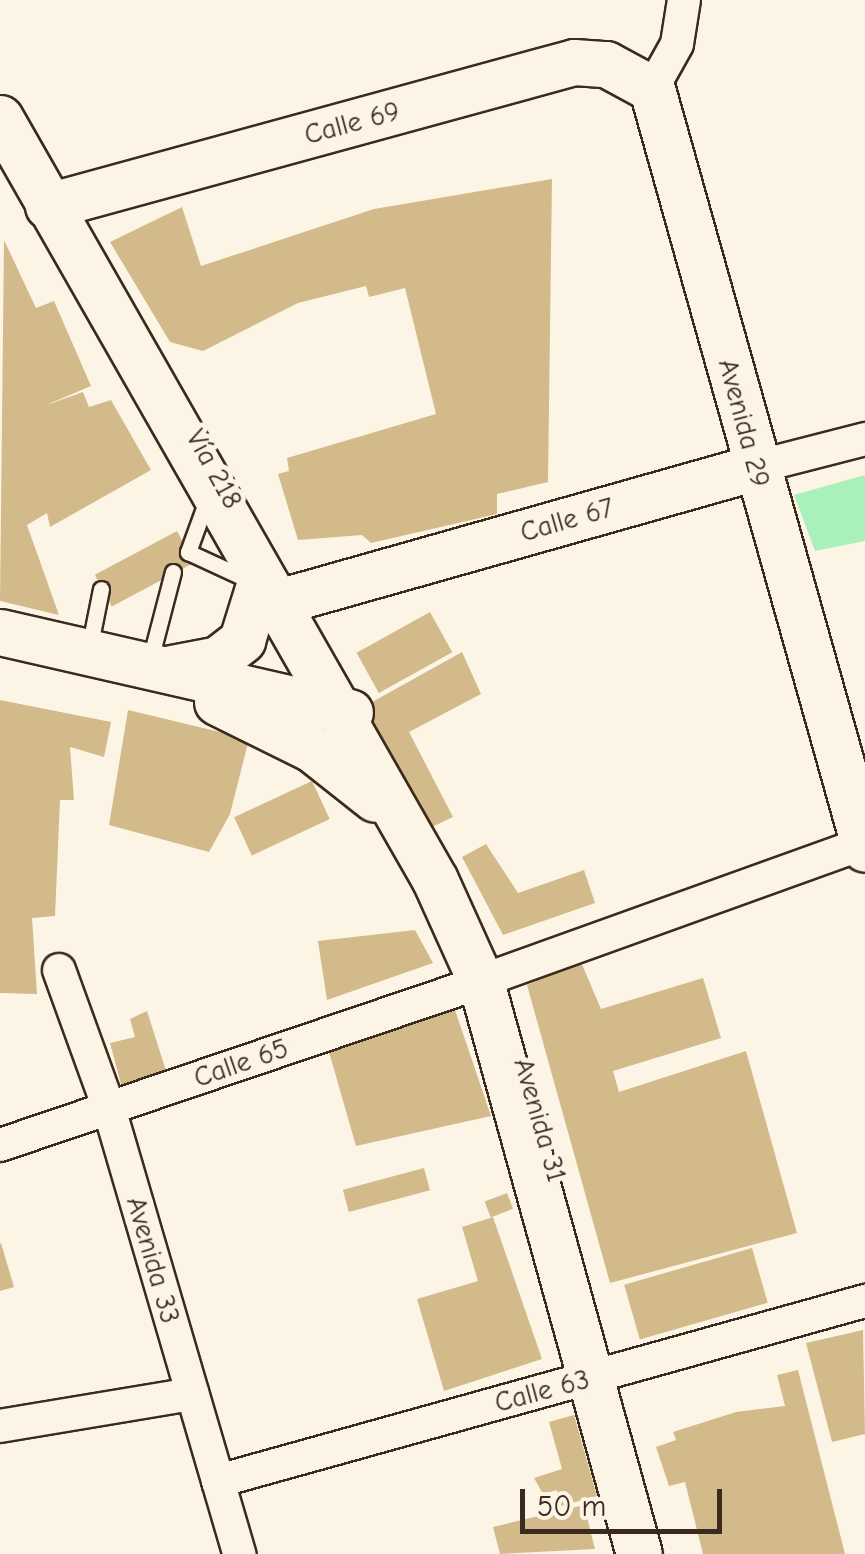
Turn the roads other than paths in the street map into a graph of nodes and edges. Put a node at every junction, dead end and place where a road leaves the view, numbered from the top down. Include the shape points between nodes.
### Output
1 (684, 0) edge
2 (652, 90) junction
3 (0, 118) edge
4 (12, 168) edge
5 (57, 219) junction
6 (865, 439) edge
7 (756, 467) junction
8 (173, 572) dead end
9 (101, 589) dead end
10 (272, 596) junction
11 (0, 632) edge
12 (89, 654) junction
13 (148, 668) junction
14 (340, 712) junction
15 (398, 818) junction
16 (864, 845) edge
17 (59, 970) dead end
18 (490, 979) junction
19 (109, 1108) junction
20 (0, 1145) edge
21 (865, 1301) edge
22 (602, 1374) junction
23 (192, 1394) junction
24 (0, 1426) edge
25 (218, 1480) junction
26 (239, 1554) edge
27 (639, 1554) edge
28 (664, 1554) edge

1 - 2 street via 677,44
2 - 5 main road, Calle 69 via 606,64 574,62
2 - 7 main road, Avenida 29
3 - 4 main road, Vía 218
4 - 5 main road, Vía 218
5 - 10 main road, Vía 218
5 - 10 main road, Vía 218 via 114,288
6 - 7 street, Calle 67
7 - 10 main road, Calle 67
7 - 16 main road, Avenida 29
8 - 13 lane
9 - 12 lane
10 - 13 main road via 218,660
10 - 14 main road, Vía 218
11 - 12 main road
12 - 13 main road
13 - 14 main road
13 - 15 main road via 312,749
14 - 15 main road, Avenida 31
14 - 18 main road, Avenida 31
15 - 18 main road, Avenida 31
16 - 18 street, Calle 65
17 - 19 street, Avenida 33
18 - 19 street, Calle 65
18 - 22 main road, Avenida 31
19 - 20 street, Calle 65
19 - 23 street, Avenida 33
21 - 22 street, Calle 63
22 - 25 street, Calle 63
22 - 27 main road, Avenida 31
22 - 28 main road, Avenida 31
23 - 24 street
23 - 25 street, Avenida 33
25 - 26 street, Avenida 33

